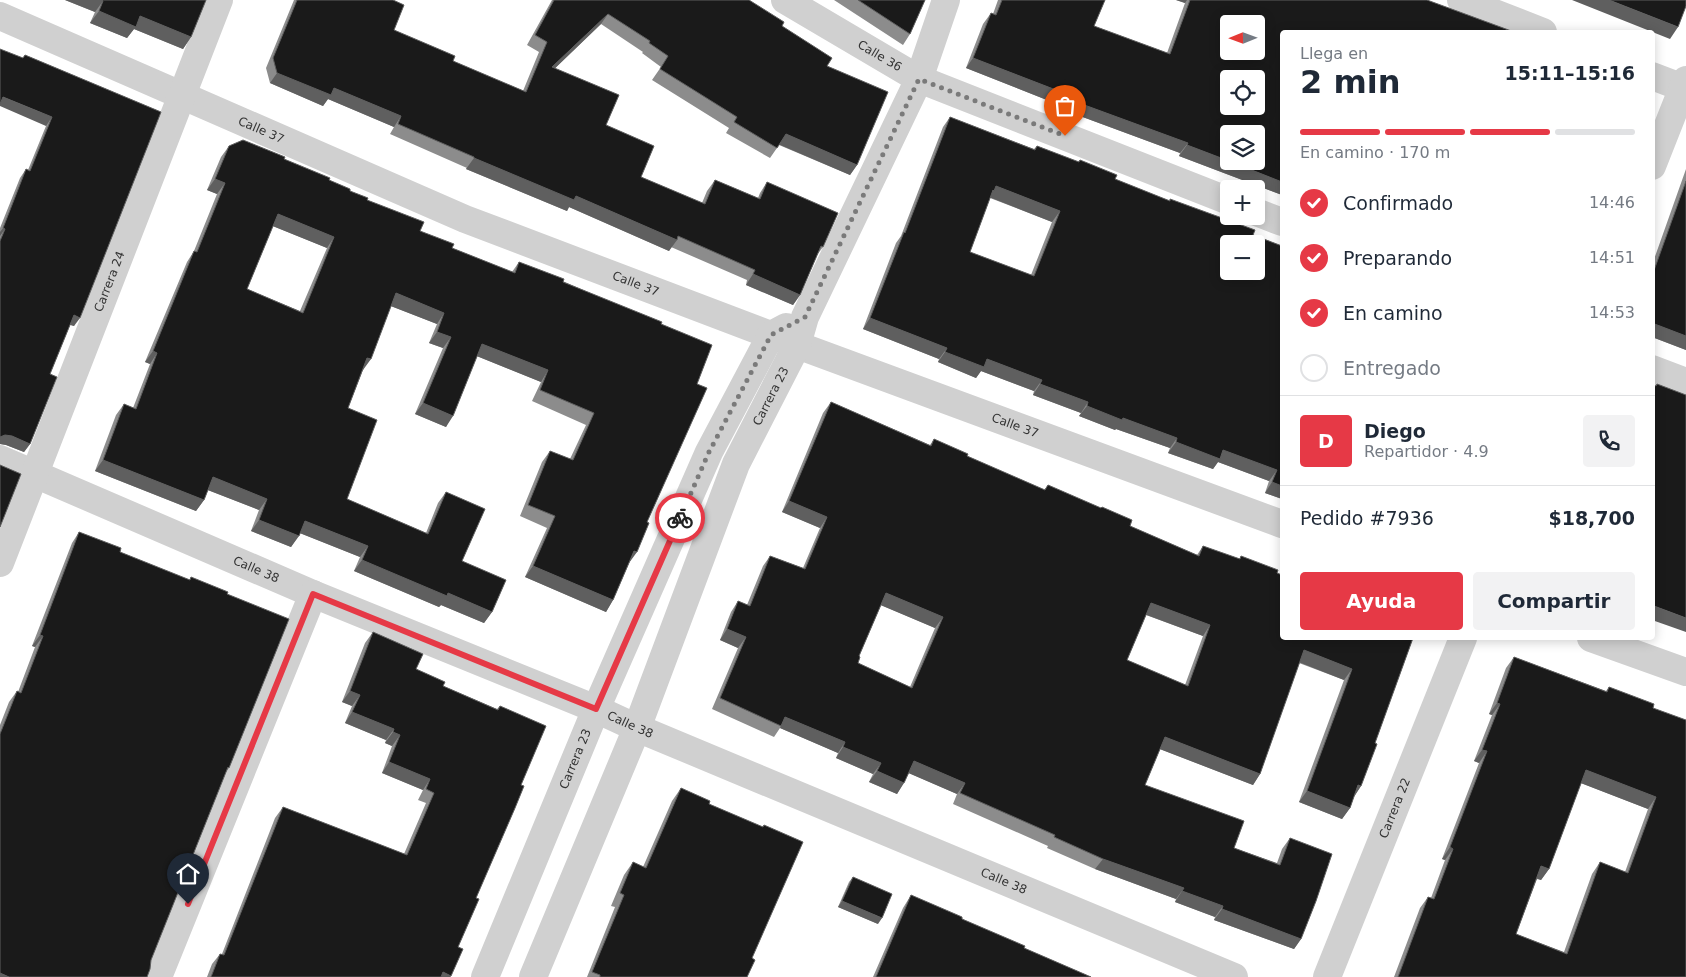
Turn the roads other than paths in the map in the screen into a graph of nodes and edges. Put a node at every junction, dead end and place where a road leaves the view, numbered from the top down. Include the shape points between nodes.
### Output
1 (219, 0) edge
2 (786, 0) edge
3 (946, 0) edge
4 (1461, 0) edge
5 (0, 16) edge
6 (1538, 30) edge
7 (1655, 77) edge
8 (919, 79) junction
9 (1685, 86) edge
10 (182, 95) junction
11 (1655, 159) edge
12 (1220, 197) edge
13 (1265, 215) edge
14 (1280, 221) edge
15 (805, 317) junction
16 (771, 335) junction
17 (797, 345) junction
18 (1655, 370) edge
19 (1686, 382) edge
20 (0, 459) edge
21 (35, 474) junction
22 (1280, 523) edge
23 (0, 563) edge
24 (313, 594) junction
25 (1462, 640) edge
26 (1597, 640) edge
27 (1686, 672) edge
28 (596, 709) junction
29 (638, 728) junction
30 (158, 977) edge
31 (485, 977) edge
32 (533, 977) edge
33 (1234, 977) edge
34 (1327, 977) edge

1 - 10 street, Carrera 24
2 - 8 street, Calle 36
3 - 8 street, Carrera 23
4 - 6 street
5 - 10 street, Calle 37
7 - 9 street
8 - 12 street, Calle 36
8 - 15 street, Carrera 23
9 - 11 street
10 - 16 street, Calle 37 via 465,220
10 - 21 street, Carrera 24
13 - 14 street
15 - 16 street
15 - 17 street, Carrera 23
16 - 17 street, Calle 37
16 - 28 street, Carrera 23 via 709,452
17 - 22 street, Calle 37
17 - 29 street, Carrera 23 via 736,464
18 - 19 street
20 - 21 street, Calle 38
21 - 23 street, Carrera 24
21 - 24 street, Calle 38
24 - 28 street, Calle 38
24 - 30 street
25 - 34 street, Carrera 22
26 - 27 street
28 - 29 street, Calle 38
28 - 31 street, Carrera 23
29 - 32 street, Carrera 23
29 - 33 street, Calle 38

